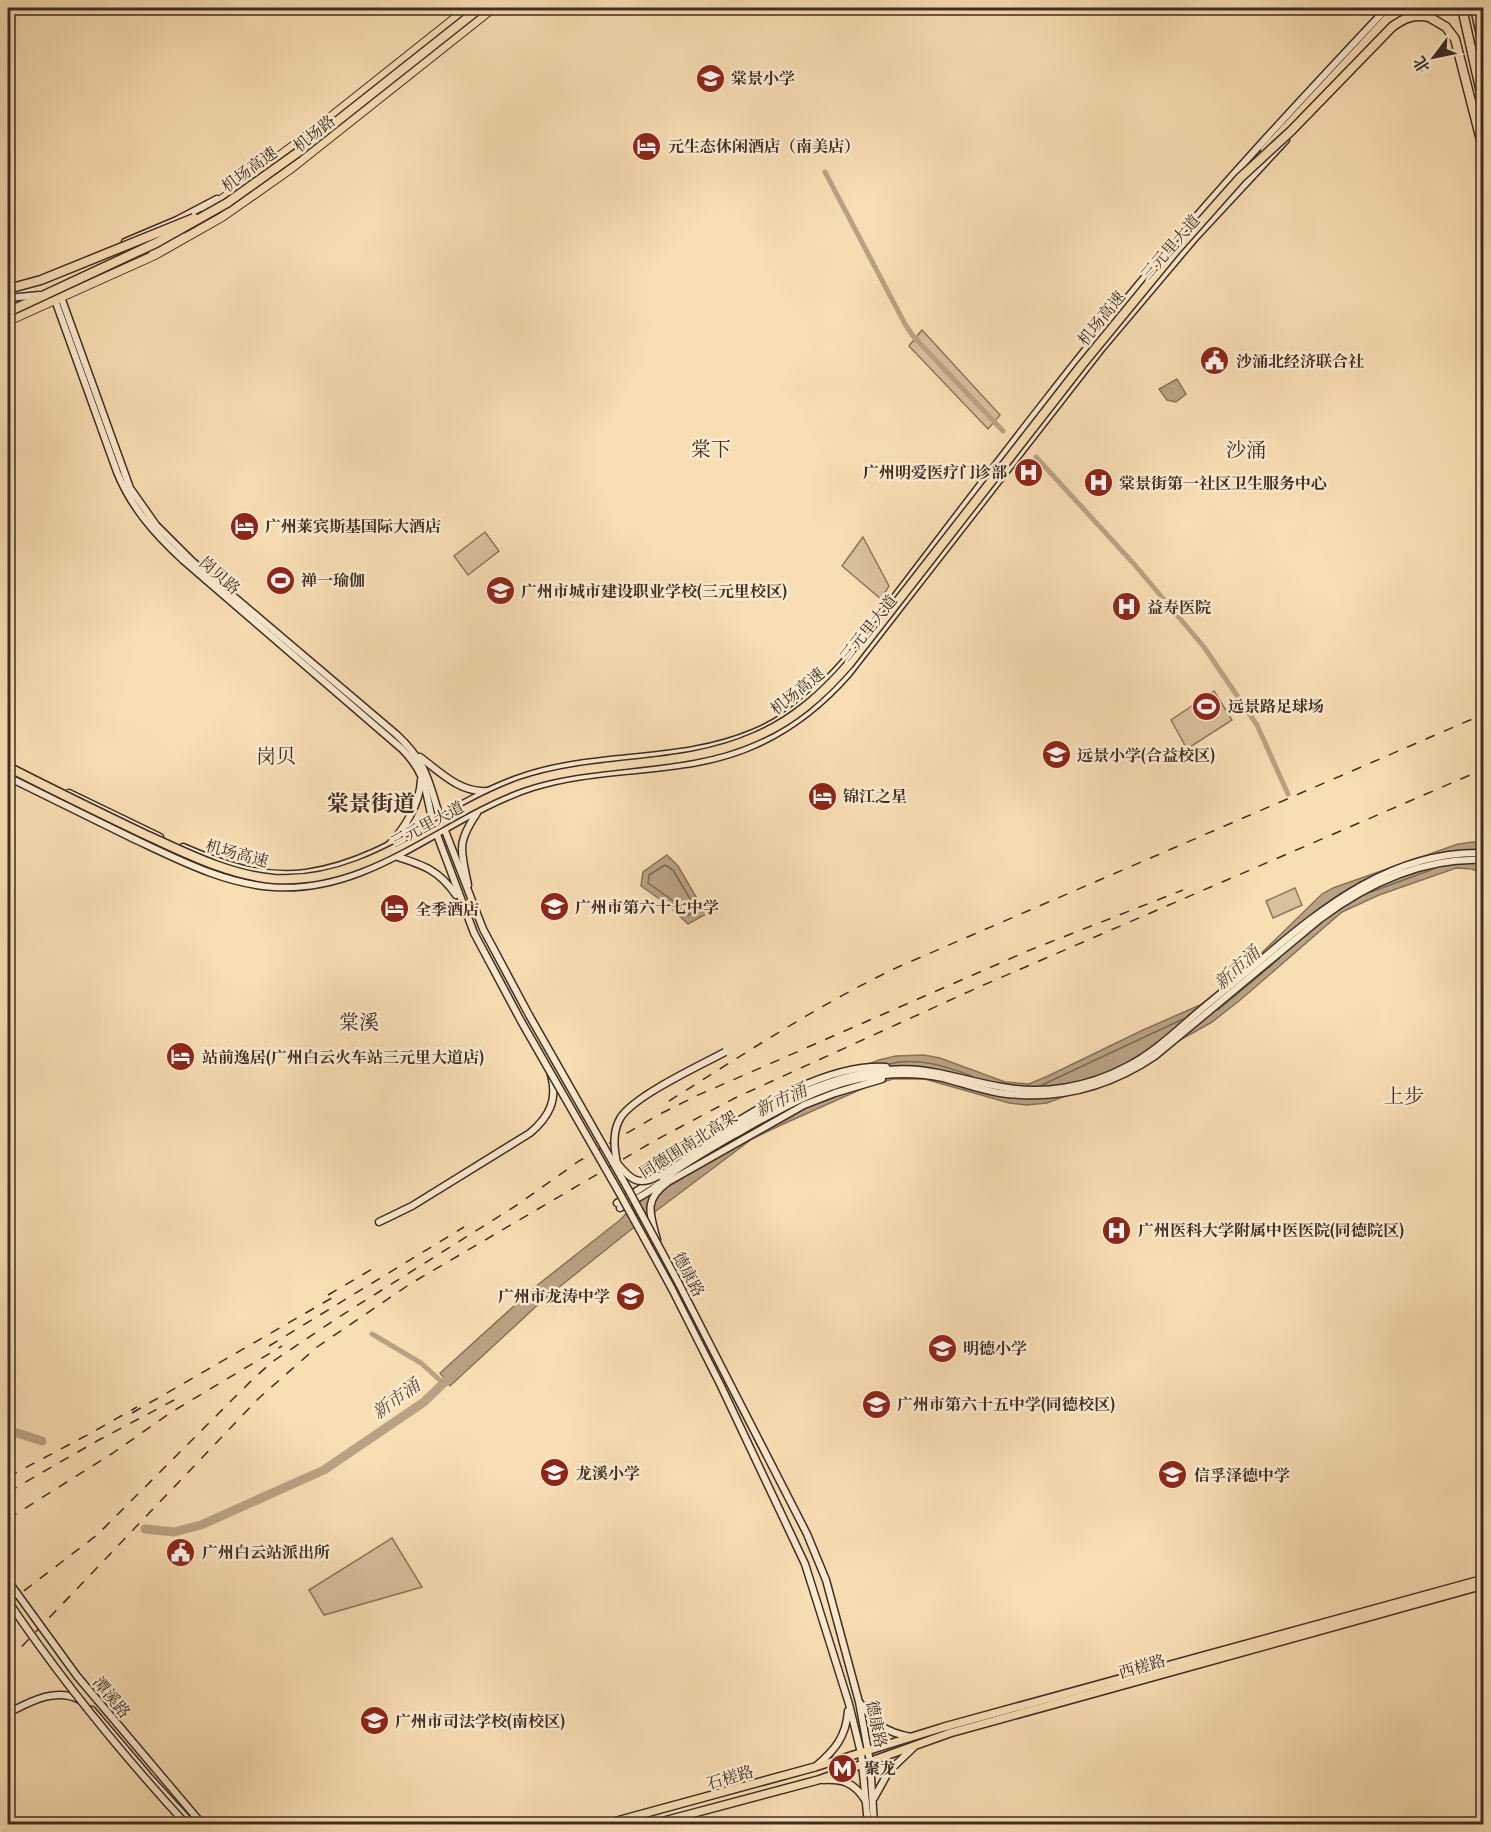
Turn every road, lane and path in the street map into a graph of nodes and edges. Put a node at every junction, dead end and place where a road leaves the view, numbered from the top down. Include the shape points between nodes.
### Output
1 (468, 8) edge
2 (480, 8) edge
3 (493, 8) edge
4 (1388, 8) edge
5 (1397, 8) edge
6 (1403, 8) edge
7 (1462, 8) edge
8 (1475, 8) edge
9 (1482, 8) edge
10 (1484, 19) edge
11 (1360, 47) junction
12 (1484, 49) edge
13 (1484, 106) edge
14 (1484, 152) edge
15 (1247, 171) junction
16 (227, 203) junction
17 (207, 225) junction
18 (56, 282) junction
19 (8, 288) edge
20 (8, 297) edge
21 (58, 298) junction
22 (8, 305) edge
23 (8, 312) edge
24 (8, 321) edge
25 (908, 579) junction
26 (918, 587) junction
27 (413, 750) junction
28 (8, 765) edge
29 (421, 773) junction
30 (8, 777) edge
31 (64, 790) junction
32 (490, 790) junction
33 (58, 801) junction
34 (477, 812) junction
35 (440, 817) junction
36 (432, 821) junction
37 (444, 830) junction
38 (436, 834) junction
39 (382, 850) junction
40 (1484, 853) edge
41 (395, 856) junction
42 (1484, 860) edge
43 (384, 862) junction
44 (472, 902) junction
45 (463, 906) junction
46 (725, 1052) dead end
47 (547, 1066) junction
48 (913, 1068) junction
49 (898, 1074) junction
50 (603, 1145) junction
51 (703, 1150) junction
52 (617, 1163) junction
53 (618, 1206) dead end
54 (379, 1222) dead end
55 (658, 1243) junction
56 (1484, 1579) edge
57 (8, 1581) edge
58 (1484, 1585) edge
59 (8, 1601) edge
60 (859, 1702) junction
61 (849, 1704) junction
62 (8, 1713) edge
63 (912, 1737) junction
64 (914, 1747) junction
65 (865, 1752) junction
66 (867, 1763) junction
67 (815, 1767) junction
68 (818, 1780) junction
69 (870, 1802) junction
70 (186, 1824) edge
71 (192, 1824) edge
72 (202, 1824) edge
73 (606, 1824) edge
74 (653, 1824) edge
75 (868, 1824) edge
76 (874, 1824) edge

1 - 18 highway, 机场路 via 317,128 185,224
2 - 16 highway, 机场高速, bridge via 297,153
3 - 17 highway, 机场路 via 289,170
4 - 11 highway
4 - 25 main road, 三元里大道 via 1286,116 1150,271
5 - 11 highway
6 - 26 main road, 三元里大道 via 1167,271 1088,366
7 - 13 highway
8 - 12 highway
9 - 10 highway
11 - 15 highway, 机场高速, bridge
14 - 15 highway, bridge via 1454,36 1438,21 1417,16 1392,27 1292,131
15 - 28 highway, 机场高速, bridge via 1093,351 849,664 812,702 769,731 698,755 577,770 538,779 483,801 369,861 338,872 294,879 254,876 214,865
16 - 19 highway, bridge via 40,280
16 - 23 highway, 机场高速, bridge via 137,252
17 - 20 main road, bridge via 55,291
17 - 21 highway, 机场路 via 155,255
18 - 19 main road
18 - 20 main road
18 - 22 highway, 机场路
21 - 24 highway, 机场路
21 - 27 main road, 岗贝路 via 125,478 147,514 192,561
21 - 29 main road, 岗贝路 via 120,479 144,519 189,565 402,749
25 - 26 main road via 910,585
25 - 32 main road, 三元里大道 via 815,692 791,712 759,730 693,749 544,771
26 - 34 main road, 三元里大道 via 839,684 811,711 772,737 711,758 549,782
27 - 32 main road via 458,784 478,791
27 - 35 main road, 岗贝路 via 427,773
28 - 31 main road, 三元里大道
29 - 36 main road, 岗贝路
29 - 39 main road via 414,808
30 - 33 main road, 三元里大道
31 - 33 main road
31 - 39 main road, 三元里大道 via 180,846 255,872 306,873
32 - 35 main road, 三元里大道
33 - 43 main road, 三元里大道 via 166,854 243,883 315,886 347,879
34 - 37 main road, 三元里大道
34 - 44 main road via 462,837
35 - 36 main road, 三元里大道
35 - 37 main road, 德康路
36 - 38 main road, 德康路
36 - 39 main road, 三元里大道
37 - 38 main road, 三元里大道
37 - 44 main road, 德康路
38 - 41 main road, 三元里大道
38 - 45 main road, 德康路
39 - 43 main road
40 - 48 main road, 同德围南北高架 via 1442,856 1407,865 1348,892 1305,922 1155,1048 1103,1078 1074,1086 1027,1090
41 - 43 main road, 三元里大道
41 - 45 main road via 434,870
42 - 49 main road, 同德围南北高架 via 1418,868 1347,900 1155,1056 1105,1083 1060,1094 1014,1095 942,1078
44 - 50 main road, 德康路, bridge via 489,942
45 - 47 main road, 德康路, bridge via 480,946
46 - 52 main road, bridge via 629,1107 615,1133
47 - 54 main road, bridge via 553,1083 553,1103 542,1124 412,1206
47 - 61 main road, 德康路, bridge via 672,1289 794,1538
48 - 51 main road, 同德围南北高架 via 858,1075 818,1087
48 - 52 main road, bridge via 865,1068 804,1087 728,1127 651,1180 637,1181
49 - 51 main road, 同德围南北高架 via 855,1080 819,1092
49 - 55 main road via 804,1105 668,1182 650,1202
50 - 52 main road, bridge
50 - 55 main road, 德康路, bridge
51 - 53 main road, 同德围南北高架
55 - 60 main road, 德康路, bridge via 817,1557
56 - 63 main road, 西槎路
57 - 72 main road, 潭溪路, bridge via 77,1676
58 - 64 main road, 西槎路 via 961,1730
59 - 70 main road, 潭溪路, bridge via 76,1695
60 - 63 main road via 881,1727
60 - 65 main road, 德康路
61 - 65 main road, 德康路
61 - 67 main road via 843,1737 836,1749
62 - 71 main road, bridge via 52,1695 83,1701
63 - 65 main road, 西槎路
64 - 66 main road, 西槎路
64 - 69 main road via 889,1771
65 - 66 main road, 德康路
65 - 67 main road, 石槎路
66 - 68 main road, 石槎路
66 - 69 main road
67 - 73 main road, 石槎路
68 - 69 main road via 845,1781
68 - 74 main road, 石槎路
69 - 75 main road
69 - 76 main road

